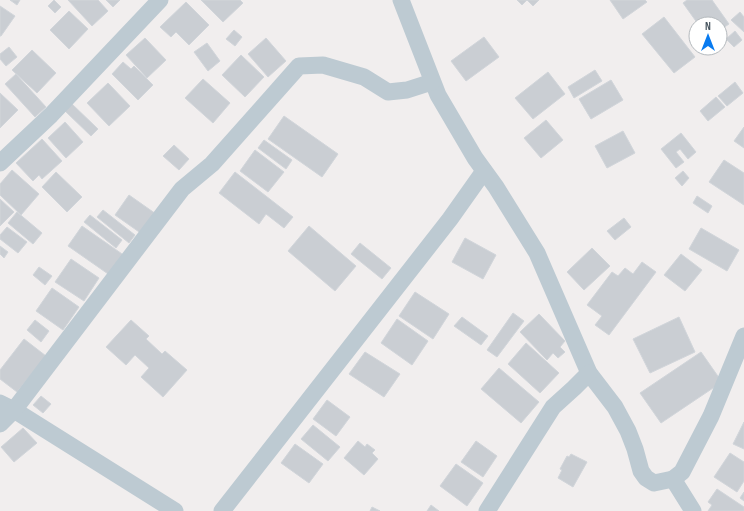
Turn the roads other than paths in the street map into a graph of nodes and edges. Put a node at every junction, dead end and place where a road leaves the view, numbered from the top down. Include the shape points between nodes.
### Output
1 (160, 0) edge
2 (401, 0) edge
3 (432, 82) junction
4 (0, 163) edge
5 (484, 171) junction
6 (744, 336) edge
7 (589, 373) junction
8 (7, 407) edge
9 (0, 424) edge
10 (673, 479) junction
11 (175, 511) edge
12 (222, 511) edge
13 (487, 511) edge
14 (693, 511) edge

1 - 4 street via 50,115
2 - 3 street
3 - 5 street
3 - 8 street via 407,90 388,92 364,77 323,65 299,66 212,164 182,189
5 - 7 street via 538,253
5 - 12 street via 450,219
6 - 10 street via 711,416 682,472
7 - 10 street via 615,406 636,449 641,471 646,478 654,483
7 - 13 street via 553,406
8 - 9 street
8 - 11 street
10 - 14 street

